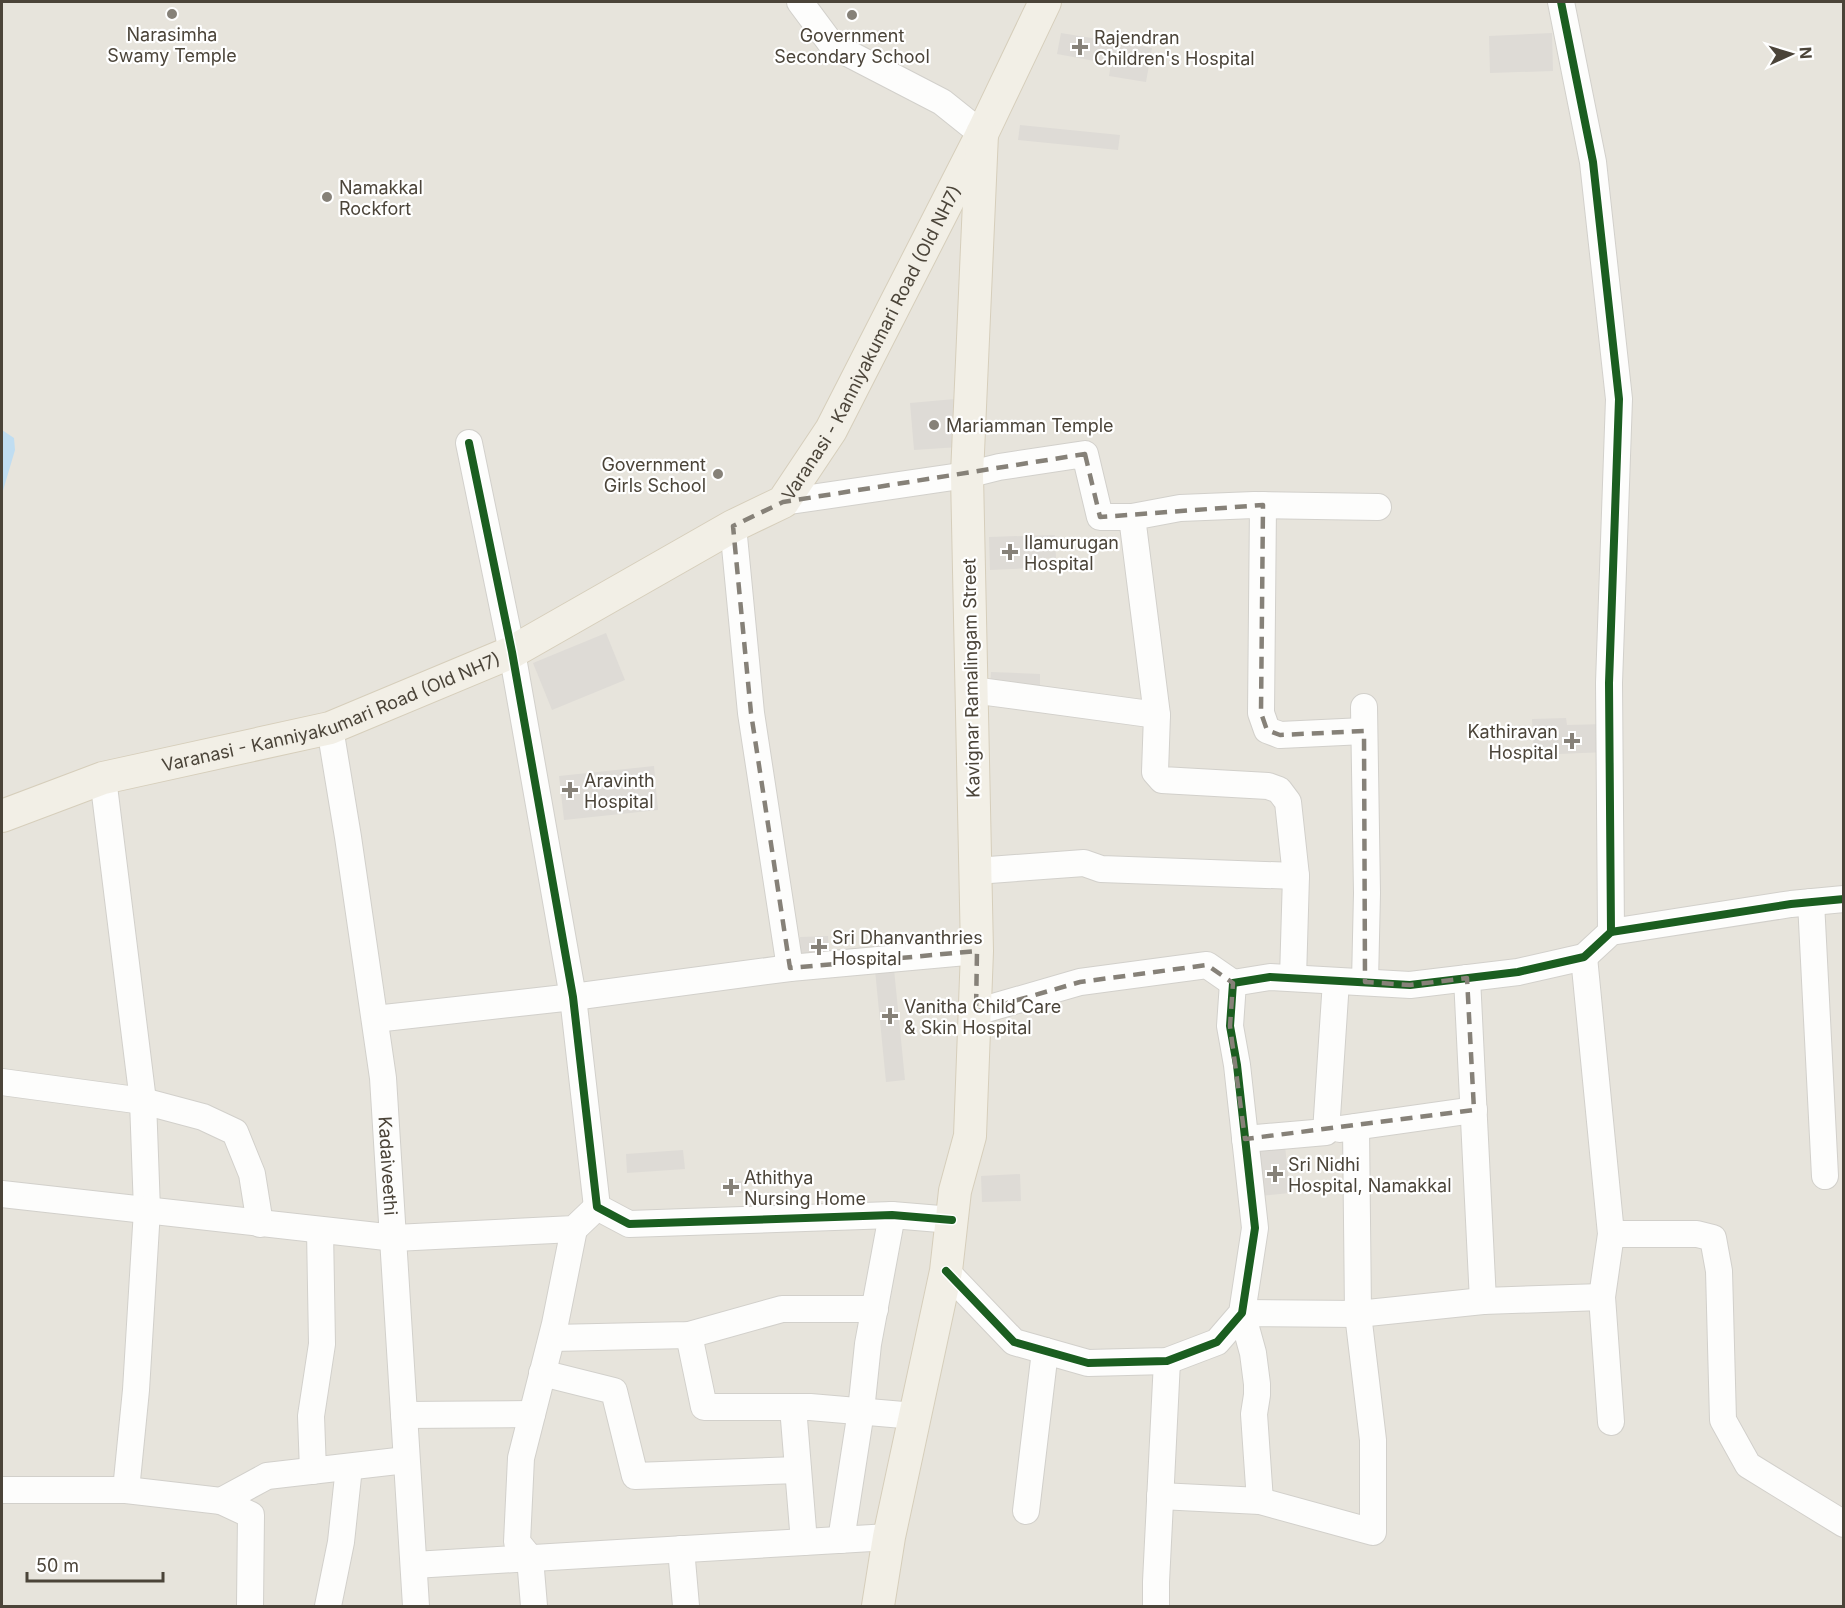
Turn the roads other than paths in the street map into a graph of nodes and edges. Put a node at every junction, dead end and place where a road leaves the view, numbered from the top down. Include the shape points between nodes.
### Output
1 (800, 2) edge
2 (1045, 2) edge
3 (1561, 2) edge
4 (982, 134) junction
5 (469, 443) dead end
6 (967, 475) junction
7 (783, 502) junction
8 (1263, 505) junction
9 (1378, 507) dead end
10 (1132, 516) junction
11 (733, 526) junction
12 (512, 652) junction
13 (972, 690) junction
14 (1157, 715) junction
15 (330, 728) junction
16 (103, 778) junction
17 (2, 816) edge
18 (976, 871) junction
19 (1296, 876) junction
20 (1844, 899) edge
21 (1811, 902) junction
22 (1611, 932) junction
23 (977, 951) junction
24 (1584, 957) junction
25 (790, 968) junction
26 (1293, 978) junction
27 (1467, 978) junction
28 (1336, 981) junction
29 (1365, 982) junction
30 (1233, 983) junction
31 (573, 997) junction
32 (976, 1012) junction
33 (375, 1019) junction
34 (2, 1082) edge
35 (143, 1101) junction
36 (1474, 1110) junction
37 (1356, 1127) junction
38 (1326, 1131) junction
39 (1245, 1139) junction
40 (1825, 1176) dead end
41 (2, 1194) edge
42 (597, 1207) junction
43 (147, 1210) junction
44 (892, 1215) junction
45 (952, 1220) junction
46 (260, 1224) junction
47 (574, 1229) junction
48 (320, 1230) junction
49 (1611, 1234) junction
50 (395, 1238) junction
51 (946, 1271) junction
52 (1602, 1297) junction
53 (1483, 1300) junction
54 (875, 1309) junction
55 (1242, 1313) junction
56 (1358, 1314) junction
57 (689, 1335) junction
58 (552, 1338) junction
59 (1045, 1351) junction
60 (1167, 1361) junction
61 (543, 1373) junction
62 (793, 1407) junction
63 (861, 1411) junction
64 (532, 1414) junction
65 (404, 1415) junction
66 (915, 1416) junction
67 (1611, 1422) dead end
68 (406, 1460) junction
69 (349, 1467) junction
70 (798, 1470) junction
71 (313, 1471) junction
72 (2, 1490) edge
73 (126, 1490) junction
74 (1160, 1496) junction
75 (221, 1501) junction
76 (1260, 1501) junction
77 (1026, 1511) dead end
78 (1844, 1524) edge
79 (889, 1537) junction
80 (841, 1540) junction
81 (804, 1542) junction
82 (681, 1549) junction
83 (530, 1558) junction
84 (414, 1565) junction
85 (250, 1606) edge
86 (328, 1606) edge
87 (416, 1606) edge
88 (534, 1606) edge
89 (686, 1606) edge
90 (878, 1606) edge
91 (1156, 1606) edge

1 - 4 street via 832,45 942,102
2 - 4 main road, Varanasi - Kanniyakumari Road (Old NH7)
3 - 22 street via 1593,162 1619,399 1609,683
4 - 6 main road, Kavignar Ramalingam Street
4 - 7 main road, Varanasi - Kanniyakumari Road (Old NH7) via 831,430
5 - 12 street
6 - 7 street
6 - 10 street via 1085,454 1100,517
6 - 13 main road, Kavignar Ramalingam Street
7 - 11 main road, Varanasi - Kanniyakumari Road (Old NH7)
8 - 9 street
8 - 10 street via 1180,508
8 - 29 street via 1260,713 1268,730 1280,735 1364,719
10 - 14 street
11 - 12 main road, Varanasi - Kanniyakumari Road (Old NH7)
11 - 25 street via 751,713
12 - 15 main road, Varanasi - Kanniyakumari Road (Old NH7)
12 - 31 street
13 - 14 street
13 - 18 main road, Kavignar Ramalingam Street
14 - 19 street via 1155,772 1162,780 1268,786 1279,790 1288,802
15 - 16 main road, Varanasi - Kanniyakumari Road (Old NH7)
15 - 33 street, Kadaiveethi
16 - 17 main road, Varanasi - Kanniyakumari Road (Old NH7)
16 - 35 street
18 - 19 street via 1084,863 1101,868
18 - 23 main road, Kavignar Ramalingam Street
19 - 26 street
20 - 21 street
21 - 22 street
21 - 40 street
22 - 24 street
23 - 25 street
23 - 32 main road, Kavignar Ramalingam Street
24 - 27 street via 1518,972
24 - 49 street
25 - 31 street
26 - 28 street
26 - 30 street
27 - 29 street via 1410,985
27 - 36 street
28 - 29 street
28 - 38 street
30 - 32 street via 1207,965 1080,982
30 - 39 street via 1230,1026
31 - 33 street
31 - 42 street
32 - 45 main road, Kavignar Ramalingam Street via 970,1136 955,1191
33 - 50 street, Kadaiveethi
34 - 35 street
35 - 43 street
35 - 46 street via 203,1117 235,1132 252,1174
36 - 37 street
36 - 53 street
37 - 38 street
37 - 56 street
38 - 39 street
39 - 55 street via 1255,1228
41 - 43 street
42 - 44 street via 629,1224
42 - 47 street
43 - 46 street
43 - 73 street
44 - 45 street
44 - 54 street
45 - 51 main road, Kavignar Ramalingam Street
46 - 48 street
47 - 50 street
47 - 58 street
48 - 50 street
48 - 71 street via 322,1344 311,1416
49 - 52 street
49 - 78 street via 1697,1234 1713,1238 1719,1271 1723,1420 1748,1465
50 - 65 street, Kadaiveethi
51 - 59 street via 1014,1342
51 - 66 main road, Kavignar Ramalingam Street
52 - 53 street
52 - 67 street
53 - 56 street
54 - 57 street via 782,1310
54 - 63 street
55 - 56 street
55 - 60 street via 1217,1342
55 - 76 street via 1257,1384 1254,1414
56 - 76 street via 1373,1440 1374,1532
57 - 58 street
57 - 62 street via 704,1407
58 - 61 street
59 - 60 street via 1088,1363
59 - 77 street
60 - 74 street
61 - 64 street
61 - 70 street via 614,1391 635,1476
62 - 63 street
62 - 70 street
63 - 66 street
63 - 80 street
64 - 65 street
64 - 83 street via 520,1458 517,1542
65 - 68 street, Kadaiveethi
66 - 79 main road, Kavignar Ramalingam Street
68 - 69 street
68 - 84 street, Kadaiveethi
69 - 71 street
69 - 86 street via 341,1542
70 - 81 street
71 - 75 street via 267,1476
72 - 73 street
73 - 75 street
74 - 76 street
74 - 91 street
75 - 85 street via 251,1515
79 - 80 street
79 - 90 main road, Kavignar Ramalingam Street
80 - 81 street
81 - 82 street
82 - 83 street
82 - 89 street
83 - 84 street
83 - 88 street
84 - 87 street, Kadaiveethi

